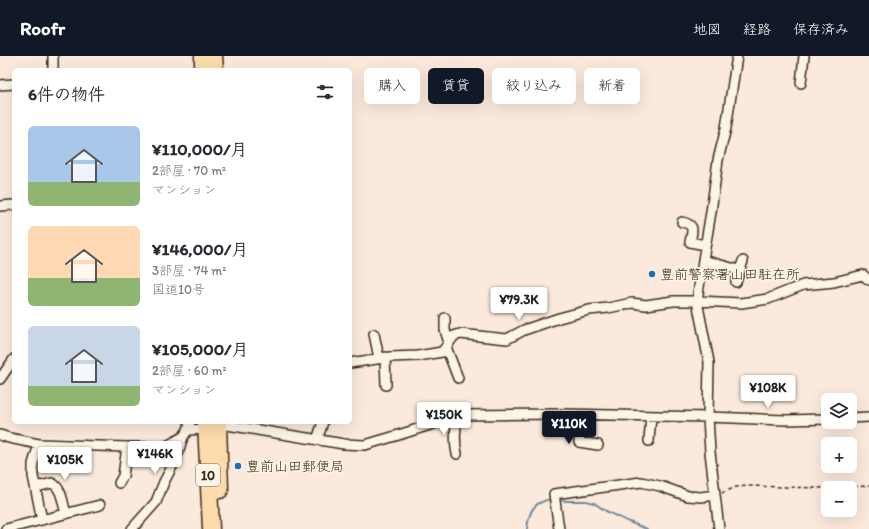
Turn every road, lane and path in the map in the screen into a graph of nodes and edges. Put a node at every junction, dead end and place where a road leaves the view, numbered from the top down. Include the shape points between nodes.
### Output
1 (53, 56) edge
2 (203, 56) edge
3 (214, 56) edge
4 (737, 56) edge
5 (804, 56) edge
6 (53, 68) edge
7 (203, 68) edge
8 (215, 68) edge
9 (801, 83) dead end
10 (12, 84) edge
11 (0, 85) edge
12 (12, 205) edge
13 (0, 206) edge
14 (682, 222) dead end
15 (705, 245) junction
16 (703, 260) junction
17 (869, 280) edge
18 (736, 282) dead end
19 (697, 301) junction
20 (445, 318) dead end
21 (374, 334) dead end
22 (448, 345) junction
23 (382, 358) junction
24 (12, 362) edge
25 (352, 363) edge
26 (458, 378) dead end
27 (0, 379) edge
28 (386, 385) dead end
29 (583, 415) junction
30 (651, 416) junction
31 (457, 417) junction
32 (708, 417) junction
33 (869, 417) edge
34 (857, 418) edge
35 (821, 419) edge
36 (321, 424) edge
37 (212, 425) edge
38 (187, 430) edge
39 (0, 436) edge
40 (317, 440) junction
41 (649, 441) dead end
42 (39, 444) junction
43 (598, 446) dead end
44 (126, 447) junction
45 (457, 454) dead end
46 (119, 483) dead end
47 (35, 485) junction
48 (869, 486) edge
49 (715, 495) junction
50 (100, 506) dead end
51 (66, 514) junction
52 (42, 520) junction
53 (6, 529) edge
54 (132, 529) edge
55 (211, 529) edge
56 (221, 529) edge
57 (559, 529) edge
58 (719, 529) edge

1 - 6 street
2 - 7 highway
3 - 8 highway
4 - 15 street
5 - 9 street
10 - 11 street
12 - 13 street
14 - 15 street via 691,226 690,242
15 - 16 street
16 - 18 street via 741,265
16 - 19 street
17 - 19 street via 863,275 834,282 803,285 768,299 741,304
19 - 22 street via 646,305 632,303 589,310 524,330 507,339 460,334 454,336
19 - 32 street via 709,362
20 - 22 street
21 - 23 street
22 - 23 street via 442,352
22 - 26 street
23 - 25 street
23 - 28 street
24 - 27 street
29 - 30 street
29 - 31 street
29 - 43 street via 579,442
30 - 32 street
30 - 41 street
31 - 40 street via 364,445
31 - 45 street
32 - 35 street
32 - 49 street
33 - 34 street
36 - 40 street
37 - 38 street
37 - 40 street via 227,425
37 - 55 highway, 10
37 - 56 highway, 10
38 - 44 street via 166,447
38 - 54 street via 156,502
39 - 42 street
42 - 44 street
42 - 47 street via 33,464
44 - 46 street
47 - 51 street via 55,485
47 - 52 street
48 - 49 path via 749,486 736,487
49 - 57 street via 688,496 641,482 554,494
49 - 58 street
50 - 51 street
51 - 52 street
52 - 53 street

